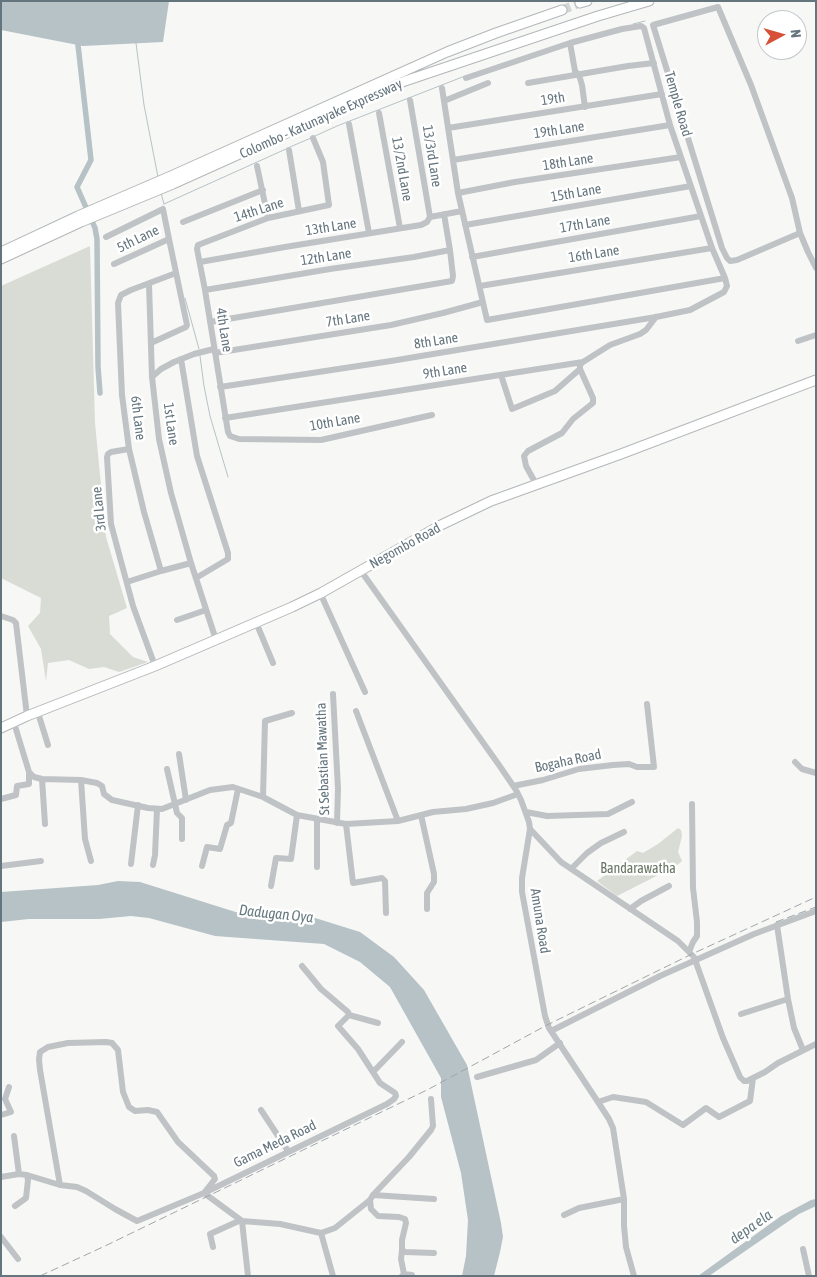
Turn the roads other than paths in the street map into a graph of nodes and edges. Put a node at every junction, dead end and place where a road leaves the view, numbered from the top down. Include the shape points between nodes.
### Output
1 (649, 1) edge
2 (562, 10) tunnel mouth
3 (570, 43) junction
4 (654, 63) junction
5 (579, 75) junction
6 (466, 78) dead end
7 (488, 83) dead end
8 (528, 83) dead end
9 (442, 88) dead end
10 (662, 94) junction
11 (410, 100) dead end
12 (444, 101) junction
13 (585, 107) junction
14 (379, 113) dead end
15 (349, 124) dead end
16 (670, 125) junction
17 (448, 128) junction
18 (313, 138) dead end
19 (289, 150) dead end
20 (681, 157) junction
21 (453, 160) junction
22 (257, 166) dead end
23 (172, 180) junction
24 (691, 186) junction
25 (263, 190) junction
26 (458, 193) junction
27 (299, 211) junction
28 (462, 211) junction
29 (444, 214) junction
30 (702, 216) junction
31 (430, 217) junction
32 (268, 218) junction
33 (79, 219) junction
34 (183, 222) dead end
35 (465, 225) junction
36 (400, 228) junction
37 (369, 233) junction
38 (800, 233) junction
39 (106, 237) dead end
40 (169, 239) junction
41 (198, 245) joint
42 (712, 248) junction
43 (450, 250) junction
44 (1, 252) edge
45 (472, 257) junction
46 (1, 259) edge
47 (200, 262) junction
48 (114, 264) dead end
49 (816, 268) edge
50 (176, 273) junction
51 (725, 278) junction
52 (149, 284) junction
53 (480, 286) junction
54 (205, 290) junction
55 (483, 302) junction
56 (656, 317) junction
57 (210, 322) junction
58 (816, 335) edge
59 (798, 341) dead end
60 (151, 343) junction
61 (215, 351) junction
62 (181, 358) junction
63 (582, 366) junction
64 (501, 375) junction
65 (152, 377) junction
66 (816, 380) edge
67 (816, 386) edge
68 (220, 387) junction
69 (432, 415) dead end
70 (225, 418) junction
71 (129, 449) junction
72 (536, 484) junction
73 (191, 563) junction
74 (161, 571) junction
75 (362, 573) junction
76 (196, 578) junction
77 (127, 582) junction
78 (322, 597) junction
79 (206, 610) junction
80 (1, 616) edge
81 (177, 620) dead end
82 (258, 627) junction
83 (216, 640) junction
84 (273, 663) dead end
85 (154, 666) junction
86 (365, 692) dead end
87 (333, 694) dead end
88 (647, 704) dead end
89 (356, 711) dead end
90 (292, 713) dead end
91 (27, 716) junction
92 (39, 716) junction
93 (16, 726) junction
94 (1, 728) edge
95 (1, 733) edge
96 (48, 745) dead end
97 (179, 754) dead end
98 (795, 762) dead end
99 (167, 769) dead end
100 (29, 772) junction
101 (816, 773) edge
102 (42, 779) junction
103 (80, 780) junction
104 (513, 786) junction
105 (238, 789) junction
106 (518, 794) junction
107 (263, 797) junction
108 (1, 799) edge
109 (186, 800) junction
110 (632, 802) dead end
111 (175, 804) junction
112 (692, 804) dead end
113 (138, 805) junction
114 (157, 809) junction
115 (526, 812) junction
116 (297, 815) junction
117 (421, 815) junction
118 (317, 819) junction
119 (398, 820) junction
120 (337, 823) junction
121 (45, 824) dead end
122 (346, 824) junction
123 (530, 829) junction
124 (624, 832) dead end
125 (182, 838) dead end
126 (41, 861) dead end
127 (90, 861) dead end
128 (131, 864) dead end
129 (153, 865) dead end
130 (1, 866) edge
131 (202, 866) dead end
132 (317, 867) dead end
133 (571, 869) junction
134 (271, 886) dead end
135 (669, 886) dead end
136 (428, 909) dead end
137 (630, 909) junction
138 (816, 911) edge
139 (386, 913) dead end
140 (777, 926) junction
141 (689, 952) junction
142 (696, 960) junction
143 (302, 966) dead end
144 (788, 999) junction
145 (741, 1014) dead end
146 (348, 1015) junction
147 (378, 1023) dead end
148 (551, 1031) junction
149 (402, 1042) dead end
150 (560, 1043) junction
151 (816, 1044) edge
152 (803, 1050) junction
153 (374, 1071) junction
154 (477, 1077) dead end
155 (754, 1078) junction
156 (9, 1088) dead end
157 (431, 1099) dead end
158 (598, 1102) junction
159 (261, 1110) dead end
160 (1, 1115) edge
161 (14, 1136) dead end
162 (288, 1151) junction
163 (19, 1174) junction
164 (27, 1175) junction
165 (1, 1177) edge
166 (60, 1185) junction
167 (204, 1193) junction
168 (371, 1197) junction
169 (624, 1198) junction
170 (434, 1199) dead end
171 (15, 1206) dead end
172 (564, 1215) dead end
173 (242, 1220) junction
174 (321, 1233) junction
175 (1, 1237) edge
176 (213, 1247) dead end
177 (803, 1249) dead end
178 (402, 1250) junction
179 (434, 1253) dead end
180 (18, 1259) dead end
181 (403, 1275) edge
182 (248, 1276) edge
183 (332, 1276) edge
184 (412, 1276) edge
185 (634, 1276) edge
186 (809, 1276) edge

1 - 23 highway, Colombo - Katunayake Expressway via 405,81
2 - 23 highway, Colombo - Katunayake Expressway via 447,52
3 - 4 street, Temple Road via 642,26
3 - 5 street via 575,71
3 - 6 street, Temple Road
4 - 5 street
4 - 10 street, Temple Road
5 - 8 street
5 - 13 street
7 - 12 street
9 - 12 street
10 - 13 street, 19th
10 - 16 street, Temple Road
11 - 31 street, 13/3rd Lane
12 - 17 street
13 - 17 street, 19th
14 - 36 street, 13/2nd Lane
15 - 37 street
16 - 20 street, Temple Road
16 - 21 street, 19th Lane
17 - 21 street
18 - 27 street, 14th Lane via 323,162 329,205
19 - 27 street
20 - 24 street, Temple Road
20 - 26 street, 18th Lane
21 - 26 street
22 - 25 street
23 - 33 highway, Colombo - Katunayake Expressway
24 - 30 street, Temple Road
24 - 35 street, 15th Lane
25 - 32 street
25 - 34 street, 14th Lane
26 - 28 street
27 - 32 street, 14th Lane
28 - 29 street, 13th Lane
28 - 35 street
29 - 31 street, 13th Lane
29 - 43 street
30 - 42 street, Temple Road
30 - 45 street, 17th Lane
31 - 36 street, 13th Lane via 421,226
32 - 41 street, 14th Lane
33 - 44 highway, Colombo - Katunayake Expressway
33 - 46 highway, Colombo - Katunayake Expressway
35 - 45 street
36 - 37 street, 13th Lane
37 - 47 street, 13th Lane
38 - 38 street via 792,198 751,85 718,8 653,25 727,258 736,260
38 - 49 street
39 - 40 street, 5th Lane via 163,209
40 - 48 street, 5th Lane
40 - 50 street
41 - 47 street, 4th Lane
42 - 51 street, Temple Road
42 - 53 street, 16th Lane
43 - 54 street, 12th Lane
43 - 57 street via 452,281
45 - 53 street
47 - 54 street, 4th Lane
50 - 52 street
50 - 60 street via 186,328
51 - 55 street via 487,320
51 - 56 street via 727,286 724,292 690,310
52 - 60 street, 1st Lane
52 - 71 street, 6th Lane via 121,295 118,303 122,395
53 - 55 street
54 - 57 street, 4th Lane
55 - 61 street, 7th Lane via 391,325
56 - 63 street, 9th Lane via 640,334 610,345
56 - 68 street, 8th Lane
57 - 61 street, 4th Lane
58 - 59 street
60 - 65 street, 1st Lane
61 - 62 street, 7th Lane
61 - 68 street, 4th Lane
62 - 65 street, 7th Lane
62 - 76 street via 198,456 228,553 228,559
63 - 64 street, 9th Lane
63 - 64 street via 555,390 512,409
63 - 72 street via 593,403 562,432 524,456
64 - 70 street, 9th Lane
65 - 73 street, 1st Lane via 171,493
66 - 72 highway, Negombo Road
67 - 75 highway, Negombo Road via 493,506
68 - 70 street, 4th Lane
69 - 70 street, 10th Lane via 321,440 239,439 230,436
71 - 74 street, 6th Lane
71 - 77 street, 3rd Lane via 111,452 107,457 111,524
72 - 75 highway, Negombo Road via 442,525
73 - 74 street
73 - 76 street, 1st Lane
74 - 77 street
75 - 78 highway, Negombo Road
75 - 83 highway, Negombo Road
75 - 104 street, Amuna Road
76 - 79 street, 1st Lane
77 - 85 street
78 - 82 highway, Negombo Road
78 - 86 street
79 - 81 street
79 - 83 street, 1st Lane
80 - 91 street via 16,623
82 - 84 street
82 - 92 highway, Negombo Road
83 - 85 highway, Negombo Road
85 - 91 highway, Negombo Road
87 - 120 street, St Sebastian Mawatha
88 - 104 street, Bogaha Road via 654,767 629,764 579,769
89 - 119 street
90 - 107 street via 265,721
91 - 94 highway, Negombo Road
92 - 93 highway, Negombo Road
92 - 96 street
93 - 95 highway, Negombo Road
93 - 100 street
97 - 109 street
98 - 101 street via 802,769
99 - 111 street
100 - 102 street
100 - 108 street via 29,784 17,786 16,795
102 - 103 street
102 - 121 street
103 - 113 street via 102,786 104,794 112,800
103 - 127 street
104 - 106 street, Amuna Road
105 - 107 street
105 - 109 street via 210,790
105 - 131 street via 231,823 227,825 220,849 207,847
106 - 115 street, Amuna Road
106 - 117 street via 484,805
107 - 116 street
109 - 111 street
110 - 115 street via 608,814 547,816
111 - 114 street
111 - 125 street via 182,818
112 - 141 street via 697,936
113 - 114 street
113 - 128 street
114 - 129 street
115 - 123 street, Amuna Road
116 - 118 street
116 - 134 street via 290,859 276,858
117 - 119 street
117 - 136 street via 434,874 434,882 427,893
118 - 120 street
118 - 132 street
119 - 122 street
120 - 122 street
122 - 139 street via 352,883 382,878 385,881
123 - 133 street via 560,862
123 - 148 street, Amuna Road via 522,892 539,989
124 - 133 street via 600,843
126 - 130 street
133 - 137 street
135 - 137 street
137 - 141 street
138 - 140 street
140 - 142 street
140 - 144 street
141 - 142 street
142 - 148 street
142 - 155 street via 722,1038 740,1077 744,1081
143 - 146 street
144 - 145 street
144 - 152 street
146 - 147 street
146 - 153 street, Gama Meda Road via 338,1026
148 - 150 street, Amuna Road
149 - 153 street
150 - 154 street via 536,1060
150 - 158 street, Amuna Road
151 - 152 street
152 - 155 street
153 - 162 street, Gama Meda Road via 380,1082 395,1093 394,1099
155 - 158 street via 750,1101 719,1117 706,1108 683,1125 646,1102 613,1097
156 - 160 street via 5,1099 11,1112
157 - 168 street via 433,1126
158 - 169 street, Amuna Road via 613,1128
159 - 162 street
161 - 163 street
162 - 167 street, Gama Meda Road
163 - 164 street, Gama Meda Road
163 - 165 street, Gama Meda Road
164 - 166 street, Gama Meda Road
164 - 171 street via 26,1198
166 - 167 street, Gama Meda Road via 86,1191 137,1221
166 - 167 street via 40,1070 40,1052 68,1043 106,1042 118,1050 129,1107 135,1111 157,1112 178,1142 214,1176
167 - 173 street
168 - 170 street
168 - 174 street via 335,1228
168 - 178 street via 371,1209 378,1216 405,1219
169 - 172 street via 579,1208
169 - 185 street, Amuna Road via 626,1247
173 - 174 street
173 - 176 street via 210,1234
173 - 182 street
174 - 183 street
175 - 180 street
177 - 186 street
178 - 179 street
178 - 181 street
181 - 184 street

